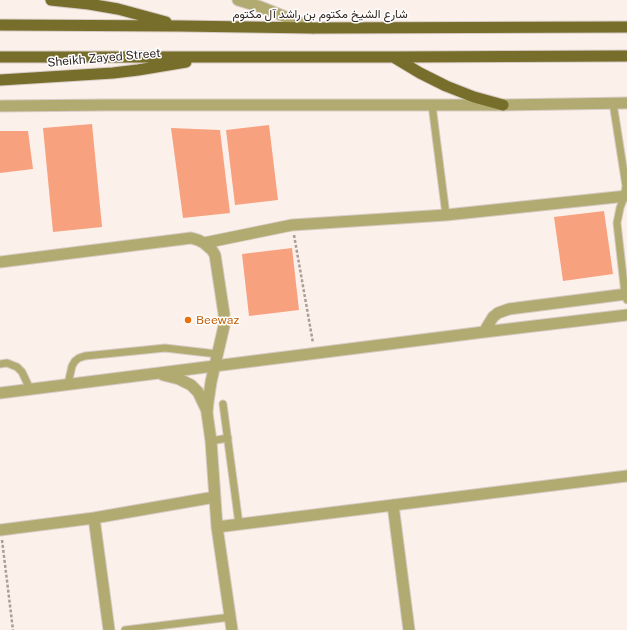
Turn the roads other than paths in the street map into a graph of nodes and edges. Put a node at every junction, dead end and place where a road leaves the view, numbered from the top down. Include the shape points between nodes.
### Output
1 (51, 0) edge
2 (238, 0) edge
3 (0, 26) edge
4 (180, 26) junction
5 (627, 27) edge
6 (313, 28) junction
7 (627, 56) edge
8 (0, 57) edge
9 (209, 57) junction
10 (395, 57) junction
11 (0, 80) edge
12 (613, 103) junction
13 (627, 103) edge
14 (432, 105) junction
15 (503, 105) junction
16 (0, 106) edge
17 (626, 197) edge
18 (446, 215) junction
19 (204, 243) junction
20 (0, 262) edge
21 (626, 296) edge
22 (627, 315) edge
23 (484, 332) junction
24 (217, 354) junction
25 (0, 364) edge
26 (214, 366) junction
27 (156, 373) junction
28 (68, 384) junction
29 (30, 389) junction
30 (0, 393) edge
31 (223, 404) dead end
32 (208, 413) junction
33 (228, 438) junction
34 (210, 441) junction
35 (627, 476) edge
36 (214, 497) junction
37 (393, 505) junction
38 (94, 518) junction
39 (239, 524) junction
40 (217, 527) junction
41 (0, 530) edge
42 (231, 618) junction
43 (109, 630) edge
44 (125, 630) edge
45 (232, 630) edge
46 (409, 630) edge

1 - 4 main road via 89,4
2 - 6 street
3 - 4 main road, شارع الشيخ مكتوم بن راشد آل مكتوم
4 - 6 main road, شارع الشيخ مكتوم بن راشد آل مكتوم
5 - 6 main road, شارع الشيخ مكتوم بن راشد آل مكتوم
7 - 10 main road
8 - 9 main road
9 - 10 main road
9 - 11 main road, Sheikh Zayed Street via 120,72
10 - 15 main road via 446,86
12 - 13 street
12 - 15 street
12 - 17 lane
14 - 15 street
14 - 16 street
14 - 18 lane
17 - 18 street
17 - 21 lane via 620,208 617,223
18 - 19 street via 292,225
19 - 20 street via 191,238
19 - 24 street via 215,255 224,314 222,339
21 - 23 street via 503,310 493,317
22 - 23 street
23 - 26 street
24 - 26 street
24 - 28 lane via 164,348 85,356 75,361
25 - 29 lane via 7,363 17,367
26 - 27 street
26 - 32 street
27 - 28 street
27 - 32 street via 191,385 198,392
28 - 29 street
29 - 30 street
31 - 33 lane
32 - 34 street
33 - 34 lane
33 - 39 lane
34 - 36 street
35 - 37 street
36 - 38 street
36 - 40 street
37 - 39 street
37 - 46 street
38 - 41 street
38 - 43 street
39 - 40 street
40 - 42 street
42 - 44 lane
42 - 45 street

